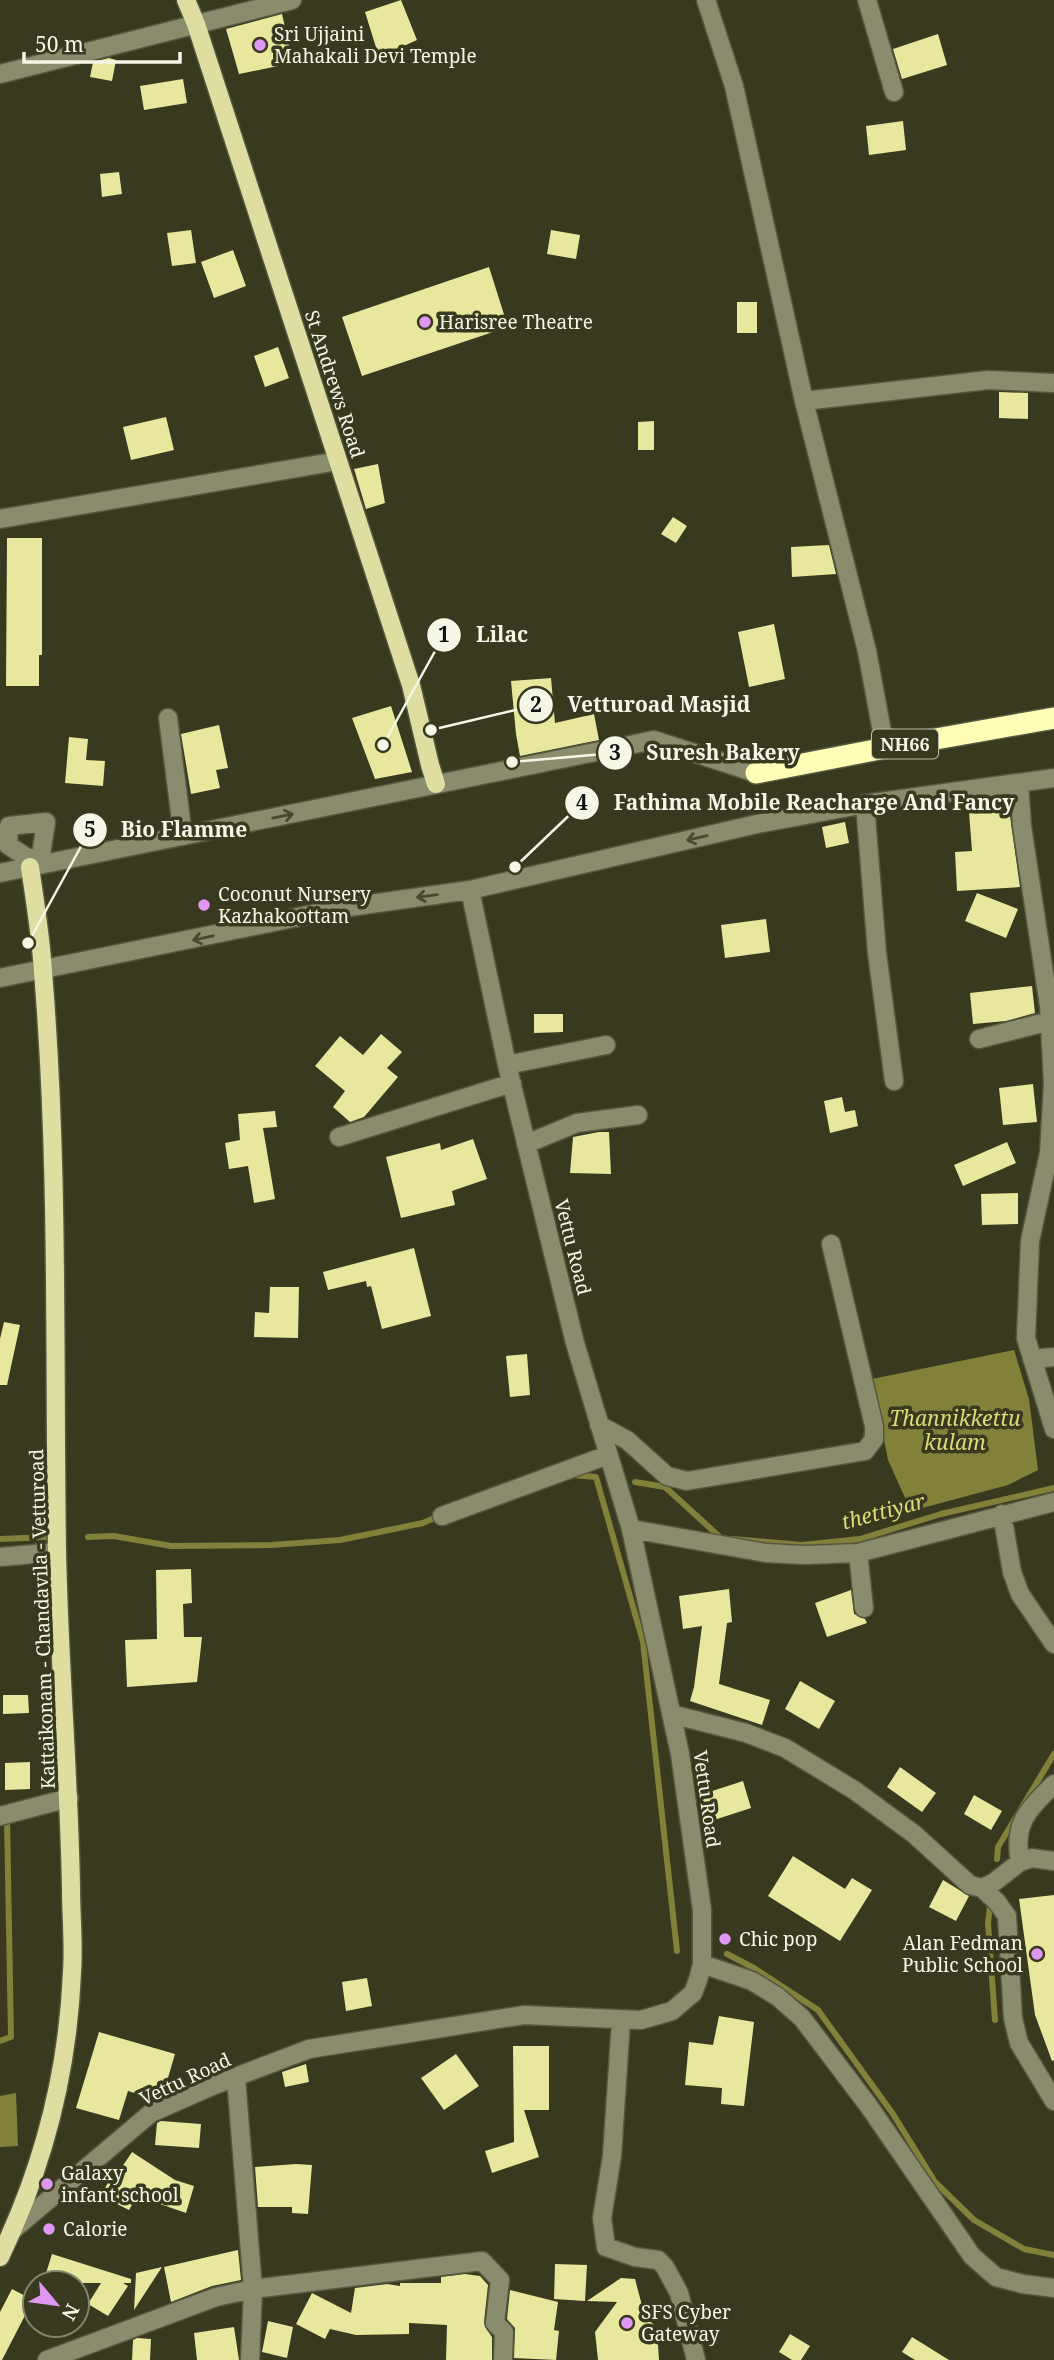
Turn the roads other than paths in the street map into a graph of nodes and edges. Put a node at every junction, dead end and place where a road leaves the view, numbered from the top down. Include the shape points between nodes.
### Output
1 (186, 0) edge
2 (292, 0) edge
3 (706, 0) edge
4 (867, 0) edge
5 (196, 24) junction
6 (0, 74) edge
7 (894, 92) dead end
8 (1054, 383) edge
9 (804, 401) junction
10 (338, 461) junction
11 (0, 519) edge
12 (168, 718) dead end
13 (1054, 718) edge
14 (885, 748) junction
15 (756, 773) joint
16 (1054, 778) edge
17 (1019, 783) junction
18 (436, 784) junction
19 (865, 804) junction
20 (183, 836) junction
21 (30, 863) junction
22 (0, 873) edge
23 (470, 890) junction
24 (43, 968) junction
25 (0, 978) edge
26 (1050, 1021) junction
27 (979, 1039) dead end
28 (606, 1045) dead end
29 (510, 1074) junction
30 (894, 1081) dead end
31 (638, 1115) dead end
32 (339, 1137) dead end
33 (526, 1144) junction
34 (831, 1244) dead end
35 (1054, 1357) edge
36 (1032, 1359) junction
37 (599, 1425) junction
38 (1054, 1429) edge
39 (608, 1455) junction
40 (1054, 1502) edge
41 (1002, 1514) junction
42 (442, 1516) dead end
43 (631, 1529) junction
44 (57, 1552) junction
45 (858, 1553) junction
46 (0, 1557) edge
47 (864, 1608) dead end
48 (1054, 1644) edge
49 (671, 1714) junction
50 (1054, 1784) edge
51 (69, 1798) junction
52 (0, 1816) edge
53 (1054, 1861) edge
54 (1020, 1862) junction
55 (982, 1888) junction
56 (702, 1964) junction
57 (621, 2021) junction
58 (236, 2078) junction
59 (1054, 2101) edge
60 (14, 2228) junction
61 (0, 2257) edge
62 (1054, 2288) edge
63 (253, 2289) junction
64 (47, 2360) edge
65 (250, 2360) edge
66 (503, 2360) edge
67 (696, 2360) edge

1 - 5 main road, St Andrews Road
2 - 5 street
3 - 9 street via 734,86
4 - 7 street
5 - 6 street
5 - 10 main road, St Andrews Road
8 - 9 street via 988,380
9 - 14 street via 867,651
10 - 11 street
10 - 18 main road, St Andrews Road via 411,685
12 - 20 street
13 - 14 highway, NH66
14 - 15 highway, NH66
15 - 18 street via 654,740
16 - 17 street
17 - 19 street
17 - 26 street
20 -> 18 street
19 -> 23 street
19 - 30 street via 877,953
20 - 21 street
21 - 22 street
21 - 24 main road, Kattaikonam - Chandavila - Vetturoad
23 -> 24 street via 342,908
23 - 29 street, Vettu Road
24 - 25 street
24 - 44 main road, Kattaikonam - Chandavila - Vetturoad via 53,1122
26 - 27 street
26 - 36 street via 1049,1153 1030,1241 1026,1338
28 - 29 street
29 - 32 street
29 - 33 street, Vettu Road
31 - 33 street via 576,1123
33 - 37 street, Vettu Road
34 - 37 street via 874,1426 874,1439 865,1451 687,1481 667,1476 627,1440
35 - 36 street
36 - 38 street
37 - 39 street, Vettu Road
39 - 42 street
39 - 43 street, Vettu Road
40 - 41 street
41 - 45 street
41 - 48 street via 1020,1594
43 - 45 street via 766,1553
43 - 49 street, Vettu Road
44 - 46 street
44 - 51 main road, Kattaikonam - Chandavila - Vetturoad
45 - 47 street
49 - 55 street via 785,1748 854,1790 914,1834 959,1877
49 - 56 street, Vettu Road via 702,1910
50 - 54 street via 1018,1829
51 - 52 street
51 - 60 main road, Kattaikonam - Chandavila - Vetturoad via 72,1972 63,2059 43,2146
53 - 54 street via 1032,1858
54 - 55 street
55 - 59 street via 1007,1916 1013,2018 1019,2043
56 - 57 street, Vettu Road via 693,1993 672,2011
56 - 62 street via 752,1981 802,2018 972,2256 996,2277
57 - 58 street, Vettu Road via 524,2015 309,2049
57 - 67 street via 612,2156 602,2218 606,2247 658,2260 665,2267 679,2293
58 - 60 street, Vettu Road via 151,2113
58 - 63 street
60 - 61 main road, Kattaikonam - Chandavila - Vetturoad
63 - 64 street via 216,2297
63 - 65 street
63 - 66 street via 482,2261 500,2280 495,2323 504,2332

